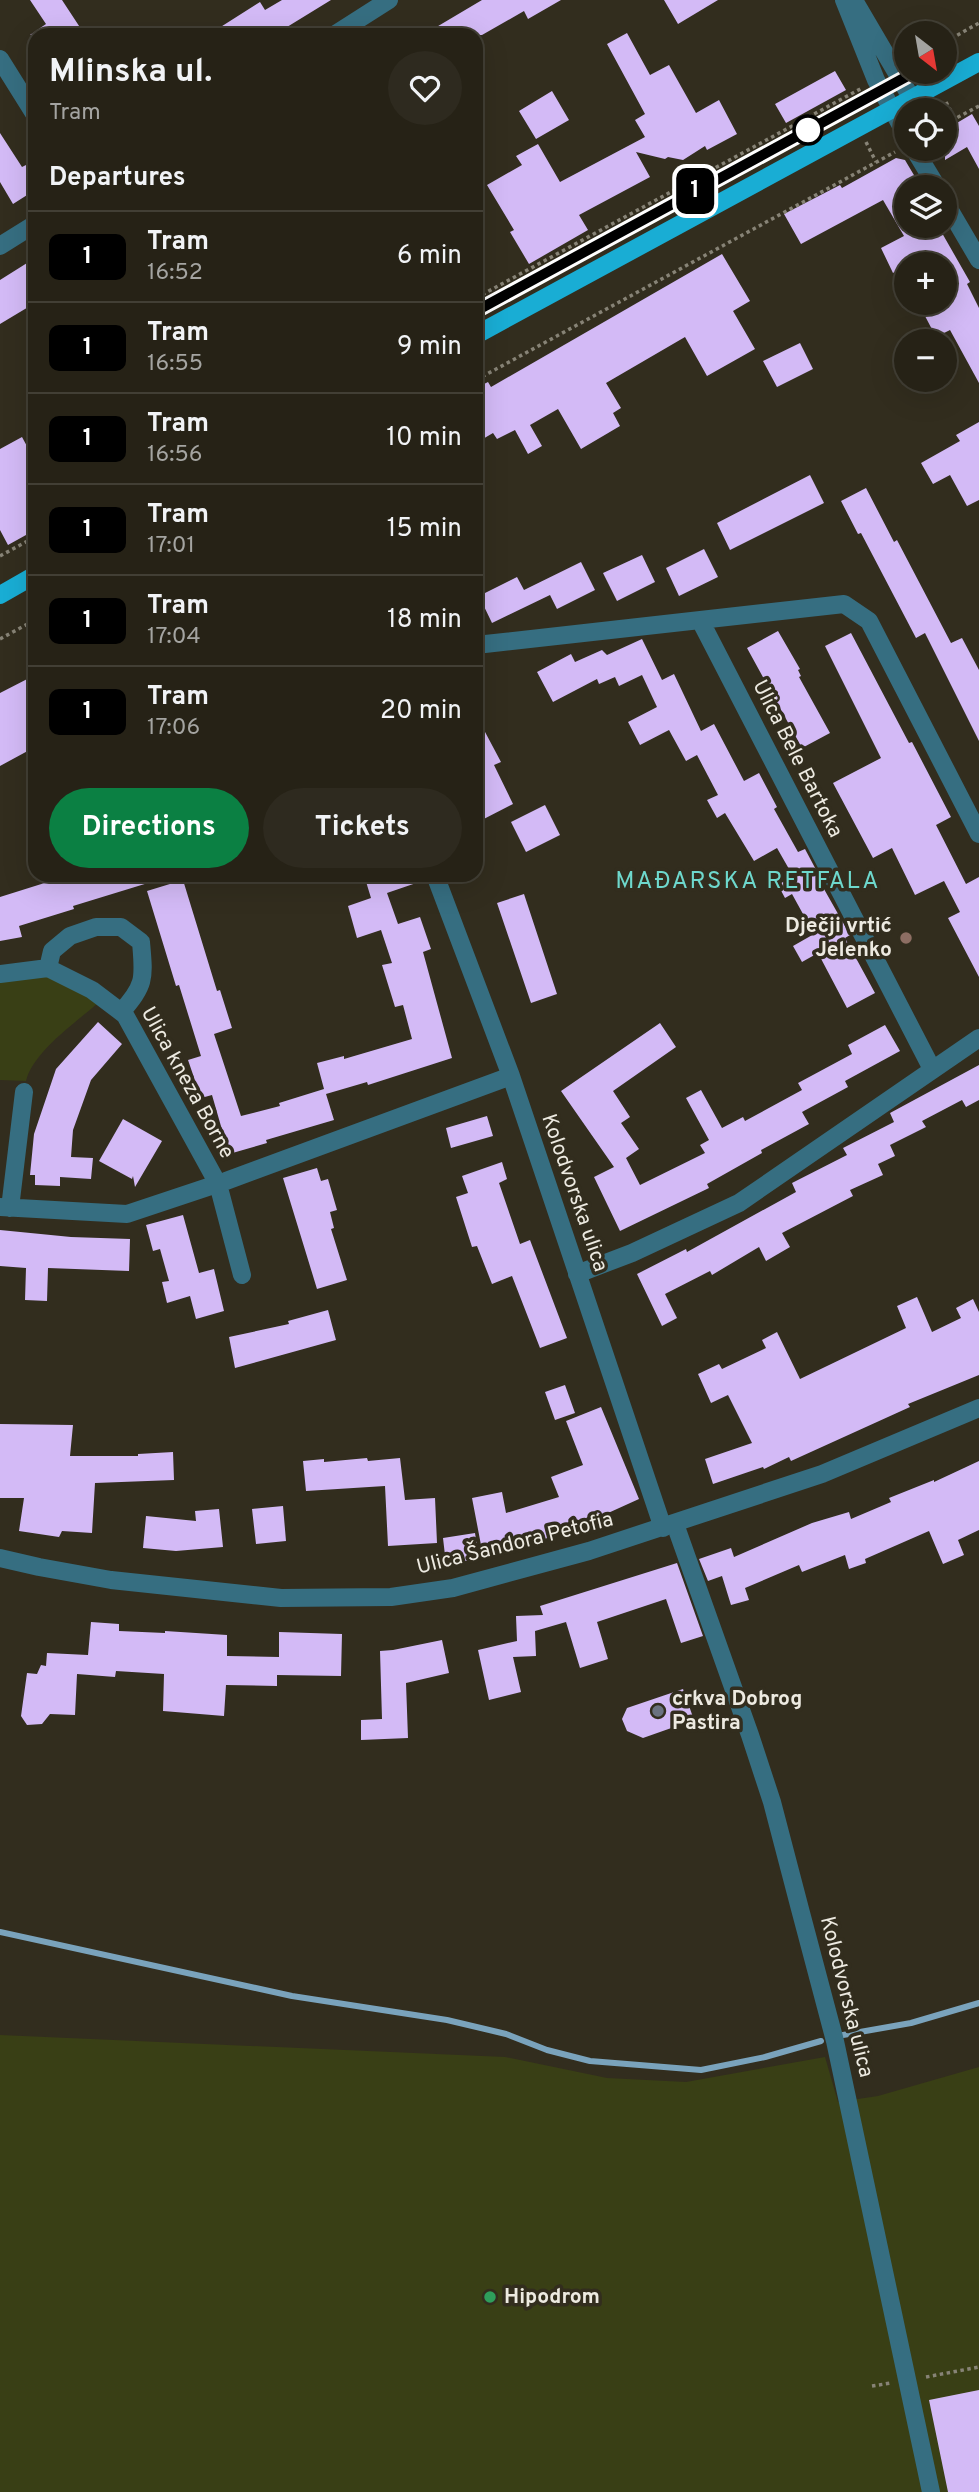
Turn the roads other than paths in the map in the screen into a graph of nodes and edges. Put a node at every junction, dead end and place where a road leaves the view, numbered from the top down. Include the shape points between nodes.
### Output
1 (389, 0) edge
2 (844, 0) edge
3 (853, 0) edge
4 (345, 28) edge
5 (0, 59) edge
6 (979, 62) edge
7 (911, 98) edge
8 (914, 98) edge
9 (28, 104) edge
10 (892, 109) junction
11 (894, 113) edge
12 (915, 161) edge
13 (927, 175) edge
14 (957, 222) edge
15 (28, 228) edge
16 (0, 246) edge
17 (979, 260) edge
18 (483, 331) edge
19 (28, 579) edge
20 (0, 595) edge
21 (700, 620) junction
22 (483, 644) edge
23 (979, 834) edge
24 (438, 882) edge
25 (48, 968) junction
26 (0, 974) edge
27 (121, 1012) junction
28 (979, 1038) edge
29 (932, 1069) junction
30 (511, 1076) junction
31 (24, 1092) dead end
32 (218, 1184) junction
33 (5, 1207) edge
34 (242, 1275) dead end
35 (578, 1275) junction
36 (979, 1408) edge
37 (669, 1526) junction
38 (0, 1558) edge
39 (931, 2492) edge

1 - 4 street
2 - 10 street
3 - 7 street
5 - 9 street
6 - 8 main road
10 - 11 street
10 - 18 main road
12 - 13 street
14 - 17 street
15 - 16 street
19 - 20 main road
21 - 22 street
21 - 23 street via 844,604 869,621
21 - 29 street, Ulica Bele Bartoka
24 - 30 street, Kolodvorska ulica
25 - 26 street
25 - 27 street, Ulica kneza Borne via 92,990
25 - 27 street via 52,951 70,936 96,926 121,927 141,942 144,976 138,992
27 - 32 street, Ulica kneza Borne
28 - 29 street
29 - 35 street via 739,1203
30 - 32 street, Ulica kneza Borne
30 - 35 street, Kolodvorska ulica
31 - 33 street
32 - 33 street, Ulica kneza Borne via 127,1214
32 - 34 street
35 - 37 street, Kolodvorska ulica
36 - 37 street, Ulica Šandora Petofia via 822,1474
37 - 38 street, Ulica Šandora Petofia via 453,1588 391,1597 281,1598 111,1580
37 - 39 street, Kolodvorska ulica via 732,1682 772,1802 835,2041

